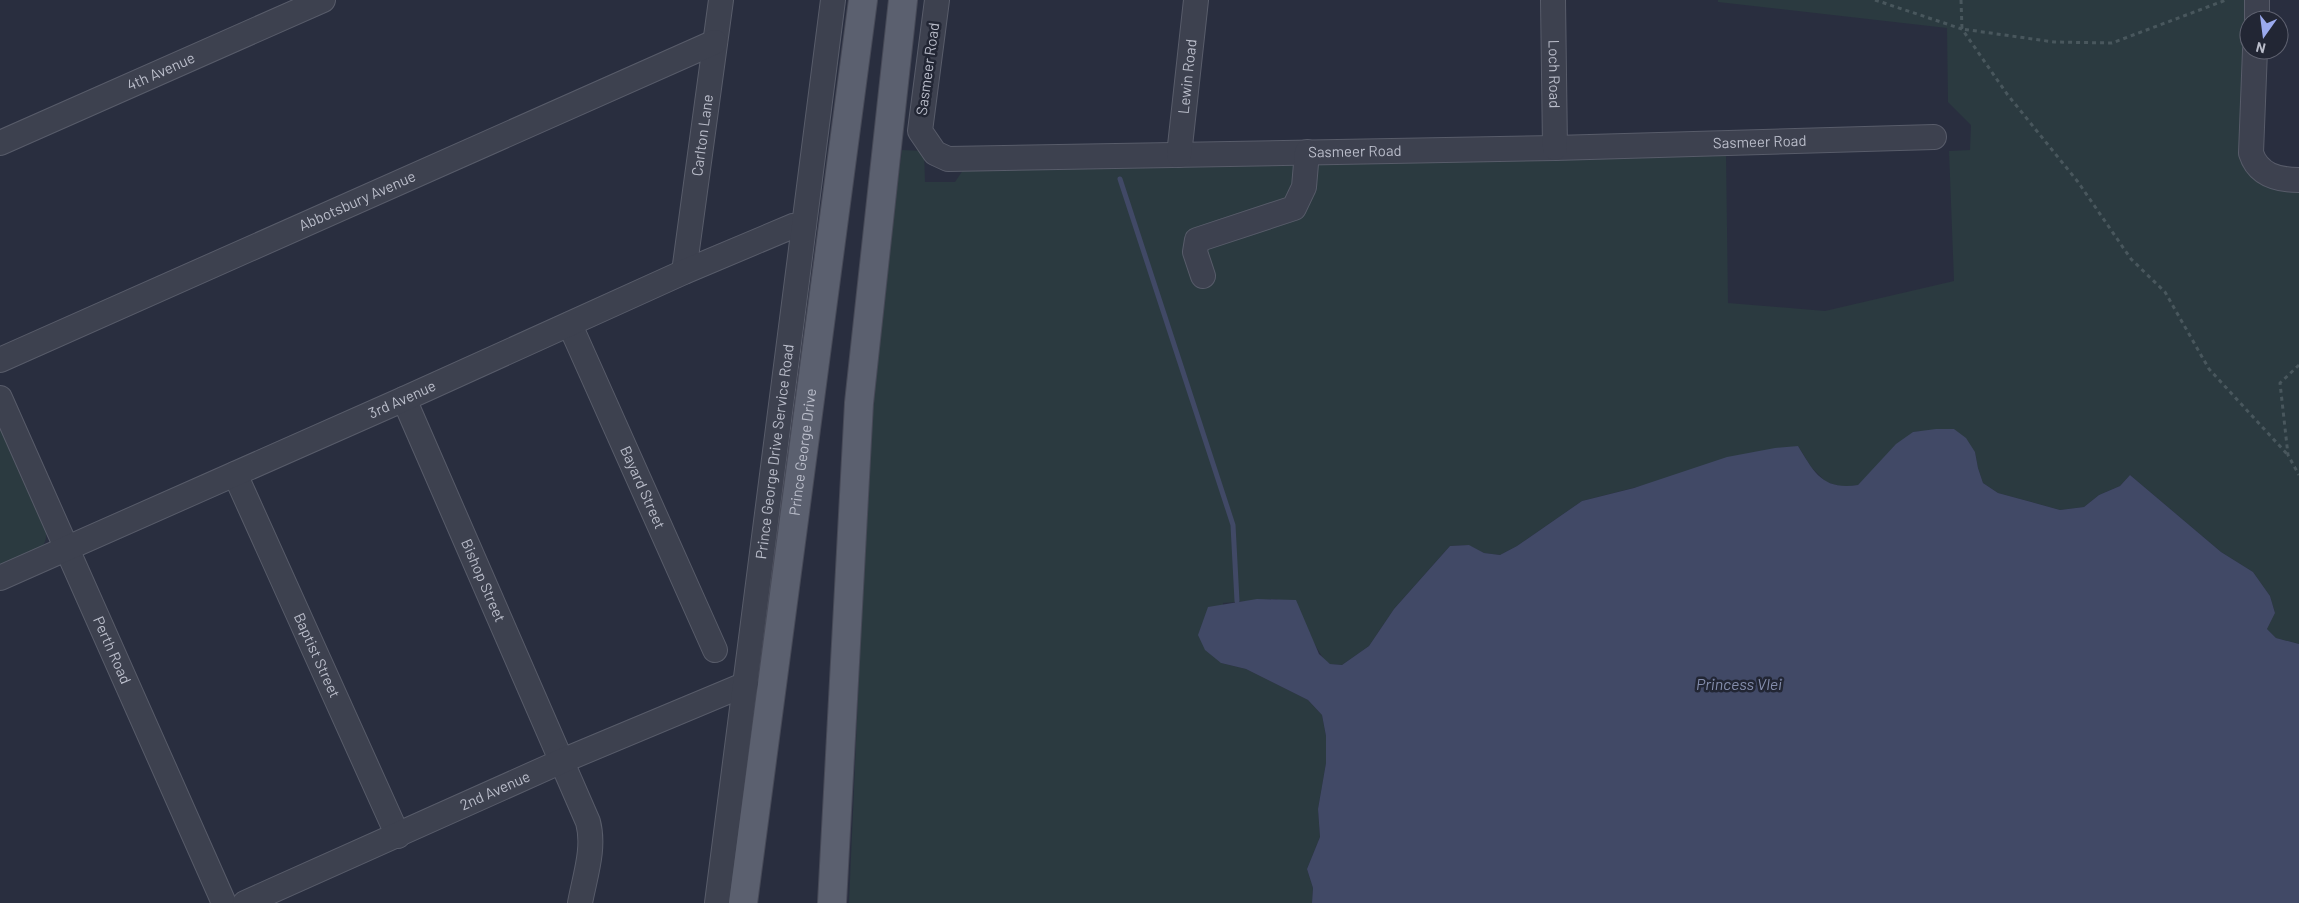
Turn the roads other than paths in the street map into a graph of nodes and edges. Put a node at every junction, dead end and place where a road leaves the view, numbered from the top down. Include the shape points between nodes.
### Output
1 (323, 0) edge
2 (721, 0) edge
3 (834, 0) edge
4 (863, 0) edge
5 (903, 0) edge
6 (908, 0) edge
7 (937, 0) edge
8 (1196, 0) edge
9 (1553, 0) edge
10 (715, 42) junction
11 (898, 47) junction
12 (2255, 60) edge
13 (1934, 137) dead end
14 (0, 143) edge
15 (1555, 148) junction
16 (1307, 152) junction
17 (1179, 155) junction
18 (2299, 180) edge
19 (804, 225) junction
20 (684, 272) junction
21 (1203, 276) dead end
22 (570, 325) junction
23 (0, 360) edge
24 (0, 398) edge
25 (404, 399) junction
26 (235, 474) junction
27 (67, 548) junction
28 (0, 578) edge
29 (715, 650) dead end
30 (746, 684) junction
31 (562, 762) junction
32 (398, 836) junction
33 (224, 903) edge
34 (245, 903) edge
35 (580, 903) edge
36 (717, 903) edge
37 (743, 903) edge
38 (832, 903) edge

1 - 14 street, 4th Avenue
2 - 10 street, Carlton Lane
3 - 19 street, Prince George Drive Service Road
4 - 37 main road, Prince George Drive
5 - 11 main road
6 - 11 street
7 - 17 street, Sasmeer Road via 920,131 935,154 948,159
8 - 17 street, Lewin Road
9 - 15 street, Loch Road
10 - 20 street, Carlton Lane
10 - 23 street, Abbotsbury Avenue
11 - 38 main road via 859,403
12 - 18 street via 2254,162 2262,171 2282,180
13 - 15 street, Sasmeer Road
15 - 16 street, Sasmeer Road
16 - 17 street, Sasmeer Road
16 - 21 street via 1304,187 1294,208 1197,240 1195,252
19 - 20 street, 3rd Avenue via 793,226
19 - 30 street, Prince George Drive Service Road
20 - 22 street, 3rd Avenue
22 - 25 street, 3rd Avenue
22 - 29 street, Bayard Street
24 - 27 street, Perth Road
25 - 26 street, 3rd Avenue
25 - 31 street, Bishop Street
26 - 27 street, 3rd Avenue
26 - 32 street, Baptist Street
27 - 28 street, 3rd Avenue
27 - 33 street, Perth Road
30 - 31 street, 2nd Avenue
30 - 36 street, Prince George Drive Service Road
31 - 32 street, 2nd Avenue
31 - 35 street, Bishop Street via 591,834
32 - 34 street, 2nd Avenue

